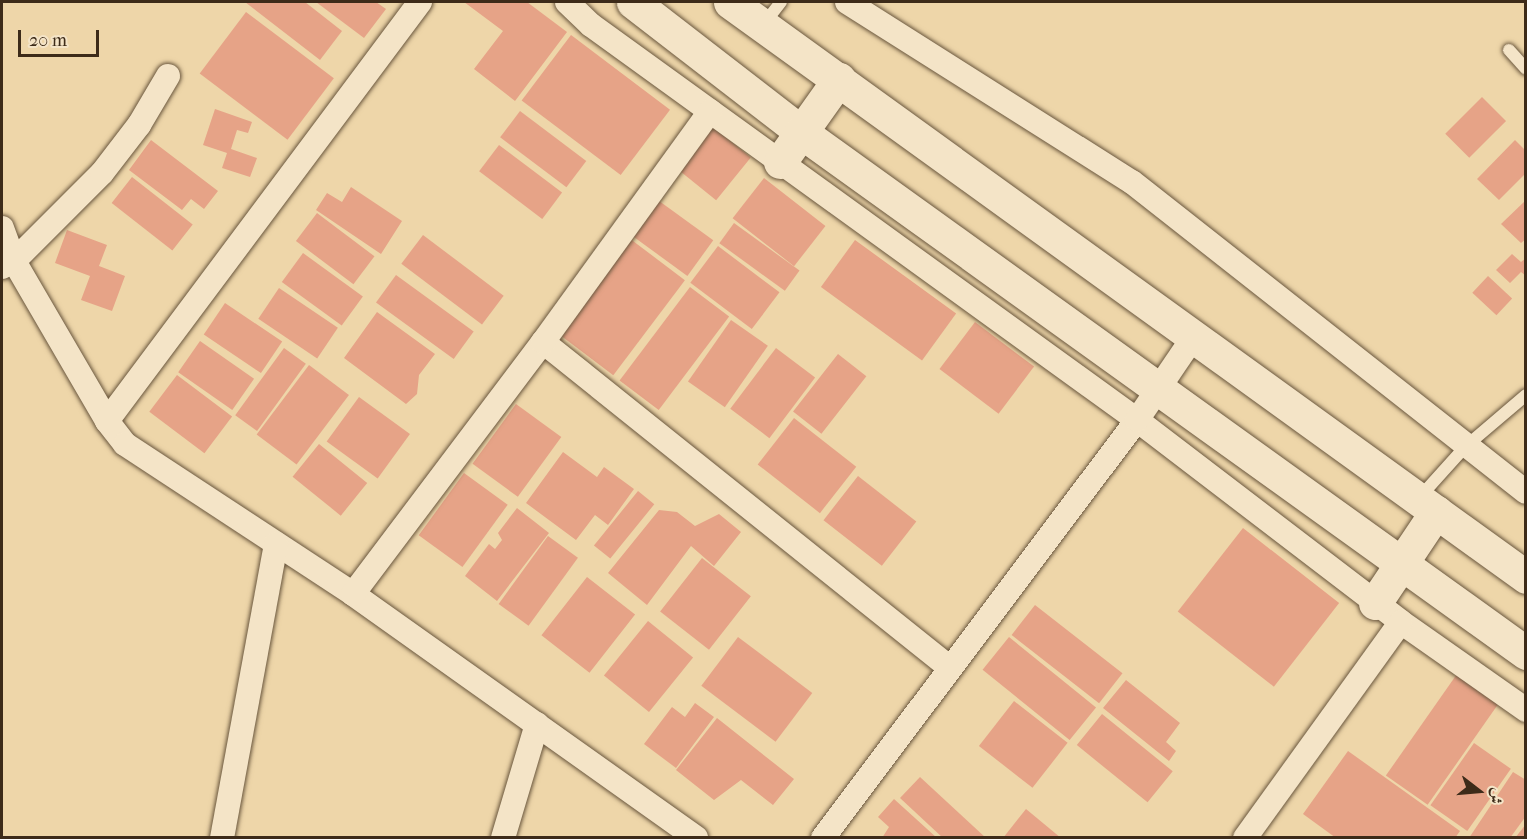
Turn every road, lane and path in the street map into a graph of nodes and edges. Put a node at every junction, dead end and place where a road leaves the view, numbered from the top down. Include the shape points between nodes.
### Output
1 (420, 2) edge
2 (567, 2) edge
3 (633, 2) edge
4 (730, 2) edge
5 (847, 2) edge
6 (772, 14) edge
7 (1509, 50) dead end
8 (1526, 69) edge
9 (168, 76) dead end
10 (839, 79) junction
11 (710, 111) junction
12 (801, 132) junction
13 (780, 162) junction
14 (2, 228) edge
15 (8, 264) edge
16 (1194, 336) junction
17 (543, 342) junction
18 (1159, 390) junction
19 (1526, 395) edge
20 (1137, 420) junction
21 (107, 422) junction
22 (1465, 447) junction
23 (1526, 492) edge
24 (1427, 505) junction
25 (276, 544) junction
26 (1400, 563) junction
27 (1526, 577) edge
28 (353, 594) junction
29 (1375, 603) junction
30 (1401, 622) junction
31 (1526, 653) edge
32 (950, 668) junction
33 (1526, 710) edge
34 (537, 724) junction
35 (222, 837) edge
36 (503, 837) edge
37 (696, 837) edge
38 (823, 837) edge
39 (1245, 837) edge

1 - 21 street
2 - 11 street via 591,25
3 - 12 main road
4 - 6 main road
5 - 22 street via 1132,182
6 - 10 main road
7 - 8 lane
9 - 15 street via 139,125 102,173
10 - 12 main road
10 - 16 main road
11 - 13 street
11 - 17 street
12 - 13 main road
12 - 18 main road
13 - 20 street
14 - 15 street
15 - 21 street
16 - 18 street
16 - 24 main road
17 - 28 street
17 - 32 street
18 - 20 street
18 - 26 main road
19 - 22 lane
20 - 29 street
20 - 32 street
21 - 25 street via 125,444
22 - 23 street
22 - 24 lane
24 - 26 main road
24 - 27 main road
25 - 28 street
25 - 35 street
26 - 29 main road
26 - 31 main road
28 - 34 street
29 - 30 street
30 - 33 street
30 - 39 street
32 - 38 street
34 - 36 street
34 - 37 street

